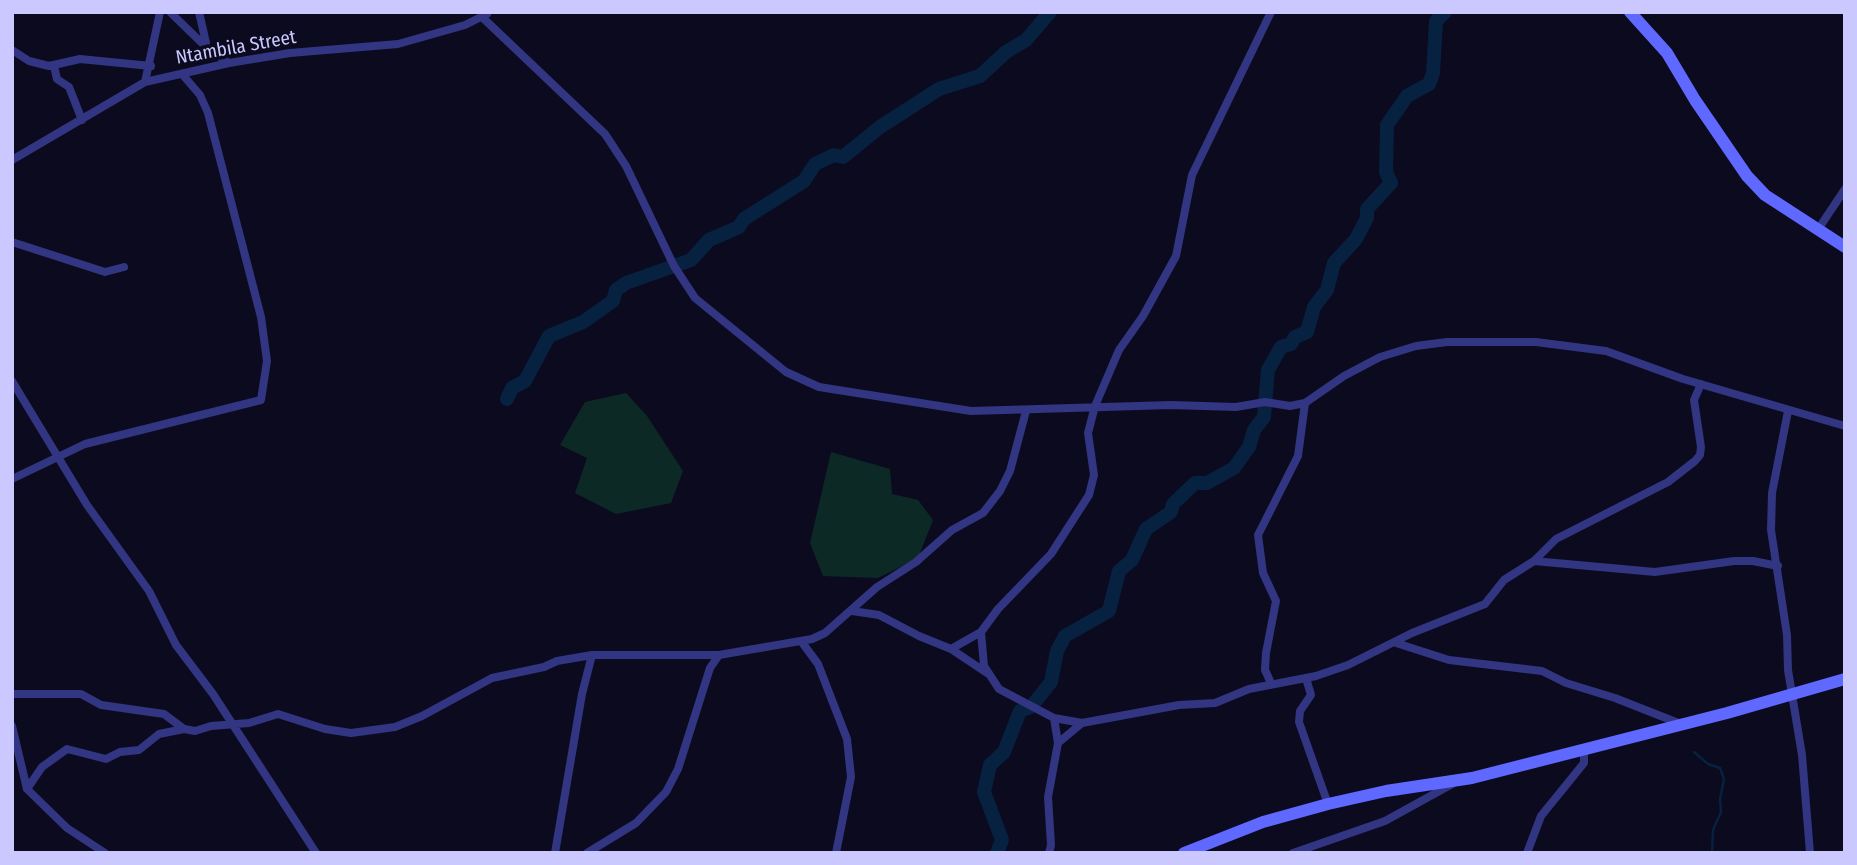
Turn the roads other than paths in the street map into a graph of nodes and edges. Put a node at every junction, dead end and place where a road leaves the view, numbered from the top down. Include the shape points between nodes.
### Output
1 (160, 12) edge
2 (170, 12) edge
3 (199, 12) edge
4 (1271, 12) edge
5 (1630, 12) edge
6 (485, 14) edge
7 (12, 50) edge
8 (209, 50) junction
9 (229, 63) junction
10 (54, 66) junction
11 (151, 66) junction
12 (182, 74) junction
13 (145, 82) junction
14 (82, 120) junction
15 (12, 160) edge
16 (1845, 189) edge
17 (1817, 231) junction
18 (12, 242) edge
19 (1845, 247) edge
20 (124, 267) dead end
21 (12, 381) edge
22 (1701, 384) junction
23 (1304, 403) junction
24 (1095, 406) junction
25 (1026, 411) junction
26 (1788, 411) junction
27 (1845, 426) edge
28 (57, 456) junction
29 (12, 479) edge
30 (1534, 561) junction
31 (1777, 566) junction
32 (852, 611) junction
33 (981, 632) junction
34 (801, 641) junction
35 (1396, 643) junction
36 (951, 649) junction
37 (592, 655) junction
38 (719, 655) junction
39 (986, 673) junction
40 (1307, 678) junction
41 (1845, 679) edge
42 (1270, 683) junction
43 (1792, 693) junction
44 (12, 694) edge
45 (1054, 718) junction
46 (1082, 723) junction
47 (1681, 724) junction
48 (12, 726) edge
49 (231, 726) junction
50 (184, 729) junction
51 (1058, 743) junction
52 (1584, 749) junction
53 (1460, 780) junction
54 (27, 789) junction
55 (1328, 804) junction
56 (105, 853) edge
57 (316, 853) edge
58 (555, 853) edge
59 (587, 853) edge
60 (836, 853) edge
61 (1049, 853) edge
62 (1184, 853) edge
63 (1293, 853) edge
64 (1527, 853) edge
65 (1810, 853) edge

1 - 11 street
2 - 8 street
3 - 8 street
4 - 24 street via 1192,174 1176,256 1119,350
5 - 17 street via 1667,53 1747,176 1765,195
6 - 9 street, Ntambila Street via 398,44
6 - 25 street via 605,134 695,298 786,372 848,394 954,410
7 - 10 street via 29,61
8 - 9 street
9 - 12 street, Ntambila Street
10 - 11 street via 80,59
10 - 14 street via 57,79 69,87
11 - 13 street
12 - 13 street, Ntambila Street
12 - 28 street via 208,113 261,317 267,361 261,400 119,434
13 - 14 street, Ntambila Street
14 - 15 street, Ntambila Street
16 - 17 street
17 - 19 street
18 - 20 street via 104,272
21 - 28 street
22 - 23 street via 1606,351 1536,342 1447,342 1380,358
22 - 26 street
22 - 30 street via 1695,400 1700,447 1695,461 1668,482 1556,539
23 - 24 street
23 - 42 street via 1298,456 1258,535 1263,573 1276,601 1266,653
24 - 25 street
24 - 33 street via 1088,433 1094,475 1089,495 1051,554
25 - 32 street via 1010,471 989,508 953,530
26 - 27 street
26 - 31 street via 1772,493 1771,530
28 - 29 street
28 - 49 street via 149,591 167,630
30 - 31 street via 1655,572 1734,561
30 - 35 street via 1504,580 1485,604
31 - 43 street
32 - 34 street via 825,633
32 - 36 street via 879,615
33 - 36 street
33 - 39 street
34 - 38 street
34 - 60 street via 818,664 848,739 851,776
35 - 40 street
35 - 47 street via 1449,660 1542,671
36 - 39 street
37 - 38 street
37 - 49 street via 492,678 422,716 379,731 338,732 278,714
37 - 58 street
38 - 59 street via 710,668 678,769 666,792 636,823
39 - 45 street via 1009,696
40 - 42 street
40 - 55 street via 1311,695 1300,711 1299,722
41 - 43 street
42 - 46 street via 1215,703
43 - 47 street
43 - 65 street
44 - 50 street via 81,694 101,705 163,714
45 - 46 street
45 - 51 street
46 - 51 street
47 - 52 street
48 - 54 street
49 - 50 street
49 - 57 street
50 - 54 street via 159,734 139,750 106,759 67,750 42,767
51 - 61 street via 1048,797
52 - 53 street
52 - 64 street via 1584,764 1546,808
53 - 55 street
53 - 63 street via 1385,821
54 - 56 street via 67,828
55 - 62 street via 1263,822

